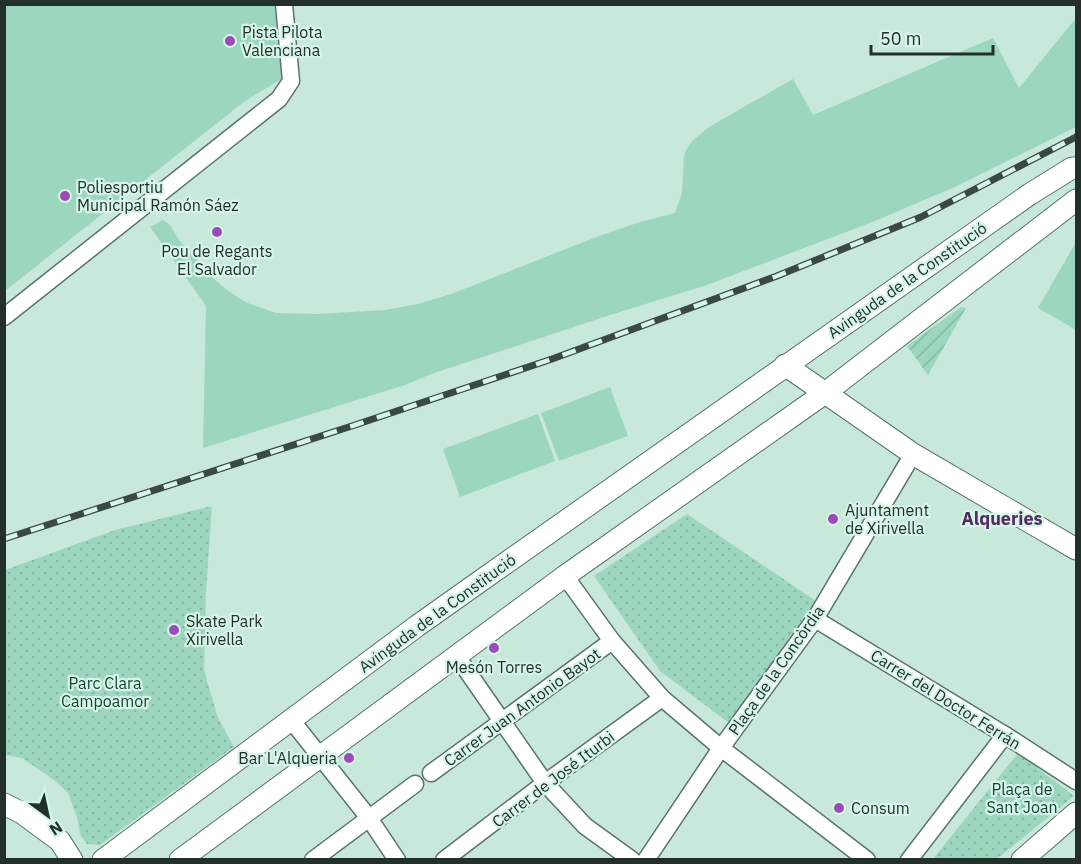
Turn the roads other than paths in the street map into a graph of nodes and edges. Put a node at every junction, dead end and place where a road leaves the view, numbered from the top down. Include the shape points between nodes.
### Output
1 (284, 4) edge
2 (1077, 168) edge
3 (1029, 194) junction
4 (1077, 200) edge
5 (1053, 219) junction
6 (4, 317) edge
7 (780, 369) junction
8 (849, 374) junction
9 (817, 398) junction
10 (886, 435) junction
11 (913, 454) junction
12 (1077, 549) edge
13 (565, 576) junction
14 (815, 619) junction
15 (612, 641) junction
16 (456, 655) junction
17 (662, 698) junction
18 (292, 721) junction
19 (501, 722) junction
20 (1005, 735) junction
21 (721, 748) junction
22 (320, 755) junction
23 (431, 773) dead end
24 (1077, 781) edge
25 (545, 783) junction
26 (415, 784) dead end
27 (4, 804) edge
28 (1077, 813) edge
29 (369, 818) junction
30 (1027, 858) edge
31 (72, 860) edge
32 (104, 860) edge
33 (180, 860) edge
34 (313, 860) edge
35 (398, 860) edge
36 (444, 860) edge
37 (632, 860) edge
38 (646, 860) edge
39 (867, 860) edge
40 (909, 860) edge

1 - 6 street via 291,81 279,99
2 - 3 street, Avinguda de la Constitució
3 - 5 street
3 - 7 street, Avinguda de la Constitució
4 - 5 street
5 - 8 street
7 - 9 street
7 - 18 street, Avinguda de la Constitució via 417,626
8 - 9 street
8 - 10 street via 860,406
9 - 10 street via 815,402
9 - 13 street
10 - 11 street
11 - 12 street
11 - 14 street, Plaça de la Concòrdia
13 - 15 street, Plaça de la Concòrdia
13 - 16 street
14 - 20 street, Carrer del Doctor Ferrán
14 - 21 street, Plaça de la Concòrdia
15 - 17 street, Plaça de la Concòrdia
15 - 19 street, Carrer Juan Antonio Bayot
16 - 19 street
16 - 22 street
17 - 21 street, Plaça de la Concòrdia
17 - 25 street, Carrer de José Iturbi
18 - 22 street
18 - 32 street, Avinguda de la Constitució
19 - 23 street, Carrer Juan Antonio Bayot
19 - 25 street
20 - 24 street, Carrer del Doctor Ferrán
20 - 40 street
21 - 38 street
21 - 39 street
22 - 29 street
22 - 33 street
25 - 36 street, Carrer de José Iturbi
25 - 37 street via 585,826
26 - 29 street
27 - 31 street via 60,841
28 - 30 street
29 - 34 street
29 - 35 street

